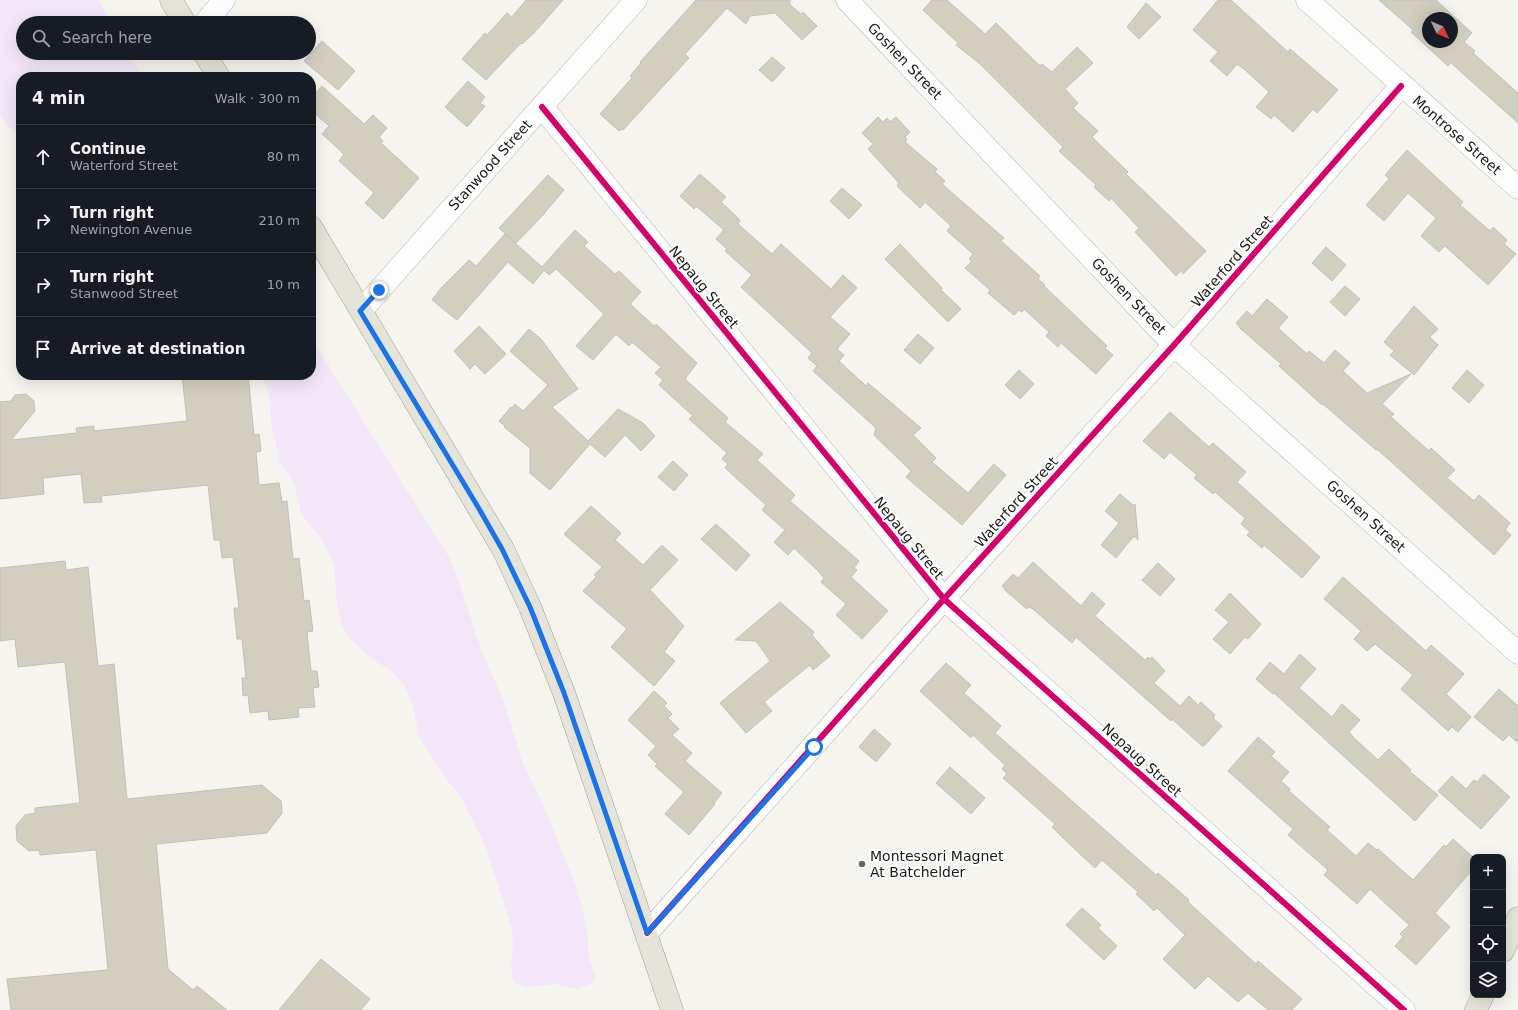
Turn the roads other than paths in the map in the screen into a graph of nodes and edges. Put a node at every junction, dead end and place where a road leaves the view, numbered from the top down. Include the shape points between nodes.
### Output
1 (171, 0) edge
2 (224, 0) edge
3 (636, 0) edge
4 (847, 0) edge
5 (1307, 0) edge
6 (181, 16) edge
7 (211, 16) edge
8 (208, 60) edge
9 (216, 72) edge
10 (1401, 86) junction
11 (542, 107) junction
12 (1518, 188) edge
13 (316, 236) edge
14 (360, 311) junction
15 (1174, 344) junction
16 (944, 600) junction
17 (1518, 653) edge
18 (1518, 918) edge
19 (647, 933) junction
20 (1506, 944) edge
21 (1482, 998) edge
22 (672, 1010) edge
23 (1404, 1010) edge
24 (1476, 1010) edge

1 - 6 main road
2 - 7 street
3 - 11 street, Stanwood Street
4 - 15 street, Goshen Street
5 - 10 street, Montrose Street
8 - 9 main road
10 - 12 street, Montrose Street
10 - 15 street, Waterford Street
11 - 14 street, Stanwood Street
11 - 16 street, Nepaug Street
13 - 14 main road
14 - 19 main road via 478,507 530,607 564,693
15 - 16 street, Waterford Street
15 - 17 street, Goshen Street
16 - 19 street, Waterford Street
16 - 23 street, Nepaug Street
18 - 20 main road
19 - 22 main road
21 - 24 main road

